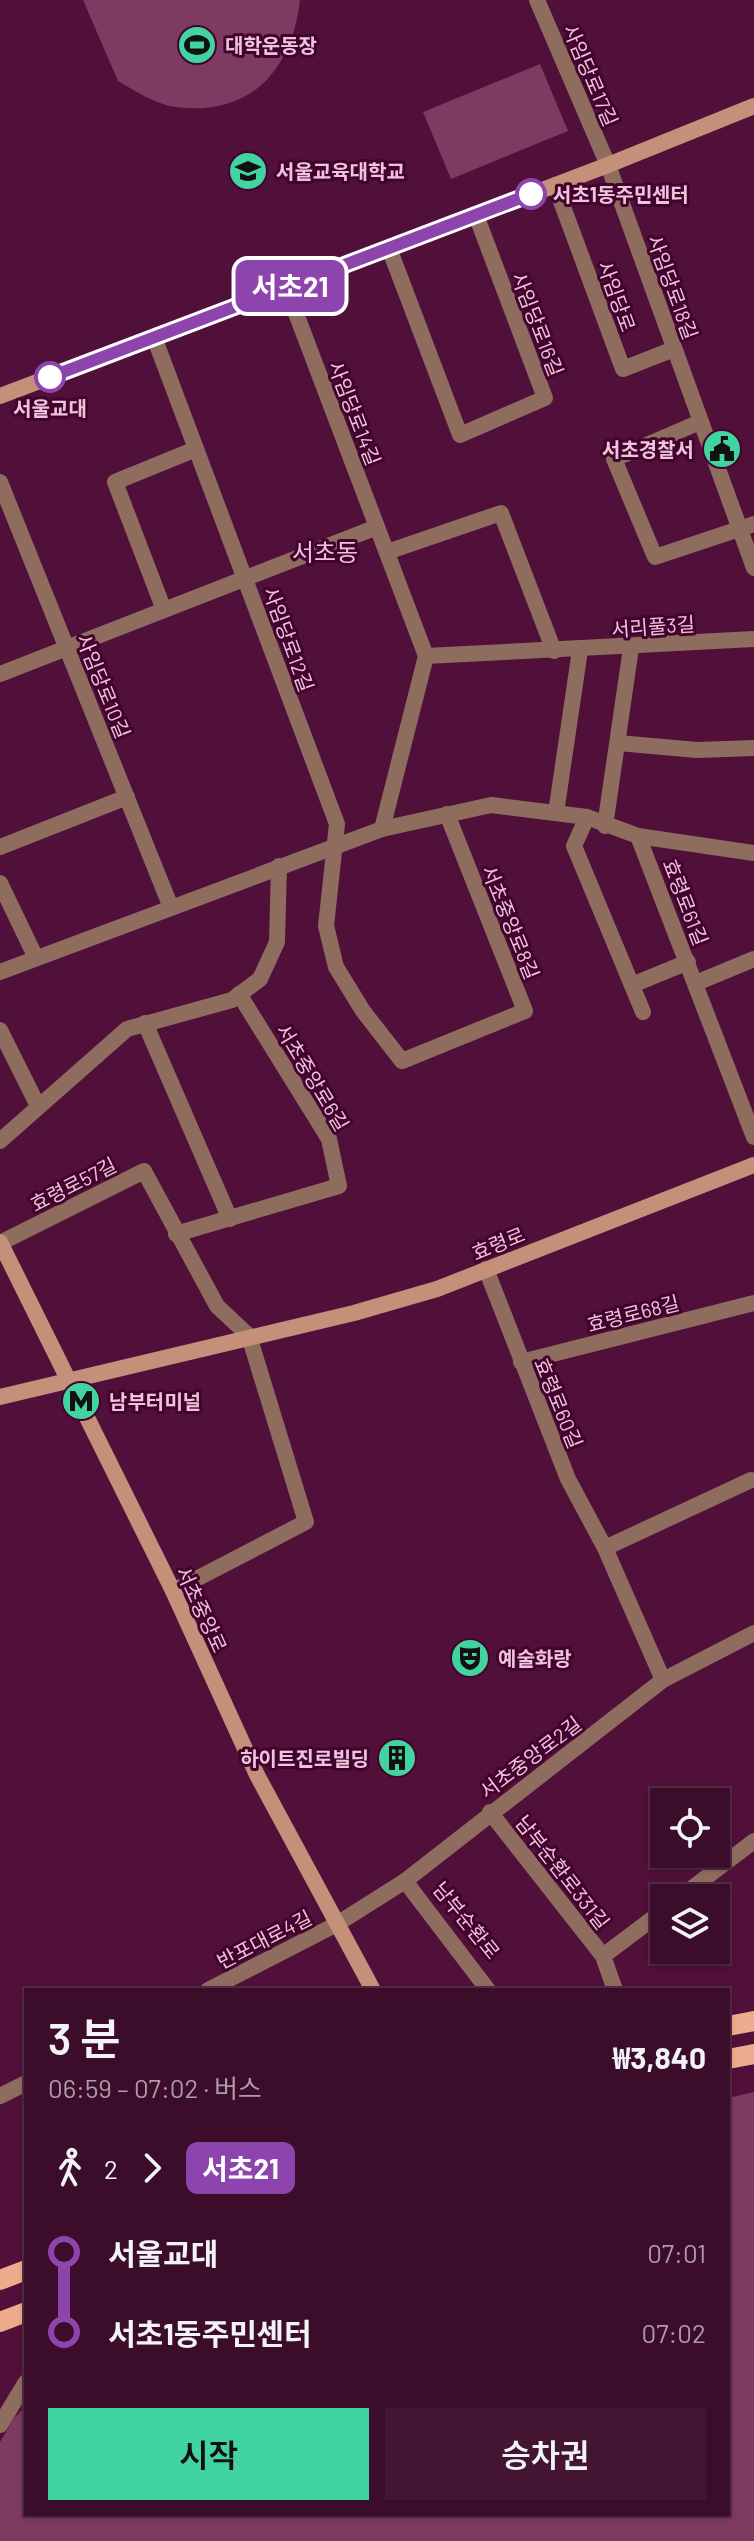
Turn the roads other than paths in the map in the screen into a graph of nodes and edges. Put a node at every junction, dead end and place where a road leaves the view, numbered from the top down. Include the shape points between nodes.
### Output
1 (537, 0) edge
2 (754, 106) edge
3 (608, 165) junction
4 (555, 185) junction
5 (476, 215) junction
6 (389, 248) junction
7 (286, 287) junction
8 (154, 337) junction
9 (674, 349) junction
10 (0, 396) edge
11 (700, 422) junction
12 (196, 449) junction
13 (0, 482) edge
14 (377, 527) junction
15 (747, 527) edge
16 (387, 552) junction
17 (754, 568) edge
18 (245, 577) junction
19 (164, 610) junction
20 (754, 639) edge
21 (67, 648) junction
22 (631, 648) junction
23 (580, 650) junction
24 (554, 651) junction
25 (426, 656) junction
26 (0, 674) edge
27 (618, 743) junction
28 (754, 748) edge
29 (127, 797) junction
30 (556, 813) junction
31 (447, 814) junction
32 (587, 817) junction
33 (605, 826) junction
34 (382, 829) junction
35 (638, 836) junction
36 (337, 845) junction
37 (0, 847) edge
38 (754, 853) edge
39 (279, 866) junction
40 (0, 883) edge
41 (170, 905) junction
42 (36, 958) junction
43 (754, 959) edge
44 (688, 962) junction
45 (0, 972) edge
46 (696, 983) junction
47 (632, 985) junction
48 (239, 994) junction
49 (643, 1012) dead end
50 (145, 1023) junction
51 (0, 1030) edge
52 (38, 1106) junction
53 (754, 1137) edge
54 (0, 1141) edge
55 (754, 1165) edge
56 (230, 1219) junction
57 (176, 1234) junction
58 (0, 1243) edge
59 (486, 1269) junction
60 (754, 1303) edge
61 (249, 1336) junction
62 (521, 1362) junction
63 (68, 1379) junction
64 (0, 1397) edge
65 (751, 1480) dead end
66 (605, 1548) junction
67 (173, 1591) junction
68 (754, 1633) edge
69 (663, 1680) junction
70 (490, 1812) junction
71 (754, 1841) edge
72 (405, 1881) junction
73 (697, 1884) edge
74 (650, 1921) edge
75 (337, 1924) junction
76 (603, 1956) junction
77 (212, 1988) edge
78 (372, 1988) edge
79 (486, 1988) edge
80 (614, 1988) edge
81 (754, 2021) edge
82 (730, 2026) edge
83 (754, 2054) edge
84 (730, 2059) edge
85 (24, 2084) edge
86 (0, 2096) edge
87 (24, 2271) edge
88 (0, 2280) edge
89 (24, 2313) edge
90 (0, 2322) edge
91 (24, 2385) edge
92 (0, 2425) edge

1 - 3 street, 사임당로17길
2 - 3 main road
3 - 4 main road
3 - 9 street, 사임당로18길
4 - 5 main road
4 - 9 street, 사임당로 via 623,369
5 - 6 main road
5 - 6 street, 사임당로16길 via 545,398 460,435
6 - 7 main road
7 - 8 main road
7 - 14 street, 사임당로14길
8 - 10 main road
8 - 12 street, 사임당로12길
9 - 11 street, 사임당로18길
11 - 15 street, 사임당로18길
11 - 15 street via 614,459 655,557
12 - 18 street, 사임당로12길
12 - 19 street via 115,482
13 - 21 street, 사임당로10길
14 - 16 street, 사임당로14길
14 - 18 street
15 - 17 street, 사임당로18길
16 - 24 street via 501,513
16 - 25 street, 사임당로14길
18 - 19 street
18 - 36 street, 사임당로12길 via 337,824
19 - 21 street
20 - 22 street, 서리풀3길
21 - 26 street
21 - 29 street, 사임당로10길
22 - 23 street, 서리풀3길
22 - 27 street
23 - 24 street, 서리풀3길
23 - 30 street
24 - 25 street, 서리풀3길
25 - 34 street
27 - 28 street via 697,750
27 - 33 street
29 - 37 street
29 - 41 street, 사임당로10길
30 - 31 street via 491,805
30 - 32 street
31 - 34 street
31 - 36 street, 서초중앙로8길 via 525,1011 402,1061 336,967 326,926
32 - 33 street
32 - 47 street via 574,846
33 - 35 street
34 - 36 street
35 - 38 street
35 - 44 street, 효령로61길
36 - 39 street
39 - 41 street
39 - 48 street via 277,942 260,979
40 - 42 street
41 - 42 street
42 - 45 street
43 - 46 street
44 - 46 street, 효령로61길
44 - 47 street
46 - 53 street, 효령로61길
47 - 49 street
48 - 50 street
48 - 56 street, 서초중앙로6길 via 329,1139 339,1186
50 - 52 street via 127,1029
50 - 56 street
51 - 52 street
52 - 54 street
55 - 59 main road, 효령로
56 - 57 street
57 - 58 street, 효령로57길 via 144,1171
57 - 61 street, 효령로57길 via 217,1306
58 - 63 main road, 서초중앙로
59 - 61 main road, 효령로 via 354,1313
59 - 62 street, 효령로60길
60 - 62 street, 효령로68길
61 - 63 main road, 효령로
61 - 67 street via 306,1522
62 - 66 street, 효령로60길 via 568,1479
63 - 64 main road, 효령로
63 - 67 main road, 서초중앙로
65 - 66 street
66 - 69 street, 효령로60길
67 - 75 main road, 서초중앙로 via 257,1775
68 - 69 street, 서초중앙로2길
69 - 70 street, 서초중앙로2길
70 - 72 street, 서초중앙로2길
70 - 76 street, 남부순환로331길
71 - 73 street
72 - 75 street, 서초중앙로2길
72 - 79 street, 남부순환로
74 - 76 street, 남부순환로331길
75 - 77 street, 반포대로4길
75 - 78 main road, 서초중앙로
76 - 80 street, 남부순환로331길
81 - 82 main road
83 - 84 main road
85 - 86 street
87 - 88 main road
89 - 90 main road
91 - 92 street

